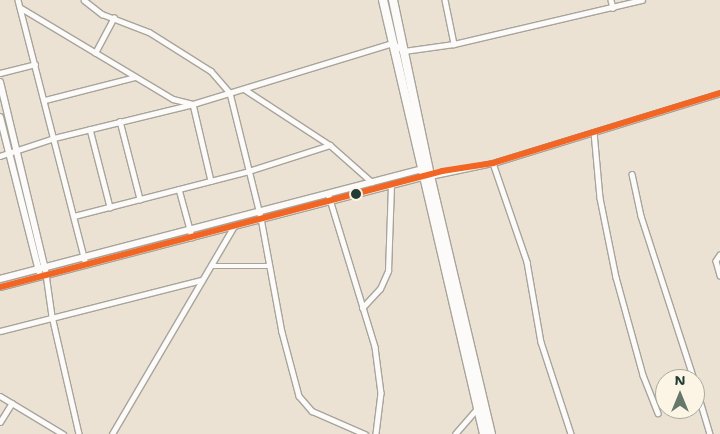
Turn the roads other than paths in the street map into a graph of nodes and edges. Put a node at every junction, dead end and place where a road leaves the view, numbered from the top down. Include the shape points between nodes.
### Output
1 (18, 0) edge
2 (84, 0) edge
3 (383, 0) edge
4 (393, 0) edge
5 (445, 0) edge
6 (611, 0) edge
7 (642, 0) edge
8 (21, 8) junction
9 (613, 8) junction
10 (114, 18) junction
11 (393, 43) junction
12 (454, 44) junction
13 (404, 51) junction
14 (95, 53) junction
15 (35, 64) junction
16 (0, 74) edge
17 (135, 76) junction
18 (0, 82) edge
19 (244, 89) junction
20 (230, 93) junction
21 (720, 93) edge
22 (44, 100) junction
23 (194, 104) junction
24 (0, 117) edge
25 (120, 122) junction
26 (90, 129) junction
27 (594, 132) junction
28 (54, 138) junction
29 (330, 145) junction
30 (17, 149) junction
31 (9, 152) junction
32 (0, 156) edge
33 (493, 163) junction
34 (249, 171) junction
35 (442, 171) junction
36 (426, 172) junction
37 (632, 174) dead end
38 (211, 181) junction
39 (372, 182) junction
40 (391, 186) junction
41 (179, 189) junction
42 (328, 193) junction
43 (140, 199) junction
44 (330, 201) junction
45 (110, 207) junction
46 (261, 215) junction
47 (74, 216) junction
48 (234, 225) junction
49 (191, 234) junction
50 (720, 255) edge
51 (85, 260) junction
52 (211, 266) junction
53 (270, 266) junction
54 (42, 271) junction
55 (720, 276) edge
56 (0, 279) edge
57 (202, 280) junction
58 (0, 287) edge
59 (362, 308) junction
60 (52, 316) junction
61 (0, 331) edge
62 (691, 369) edge
63 (0, 396) edge
64 (12, 403) junction
65 (655, 405) edge
66 (478, 408) junction
67 (705, 417) edge
68 (0, 422) edge
69 (63, 434) edge
70 (79, 434) edge
71 (112, 434) edge
72 (365, 434) edge
73 (376, 434) edge
74 (454, 434) edge
75 (484, 434) edge
76 (491, 434) edge
77 (570, 434) edge
78 (710, 434) edge

1 - 8 street
2 - 10 street via 97,12
3 - 11 highway
4 - 13 highway
5 - 12 street
6 - 9 street
7 - 9 street
8 - 14 street
8 - 15 street
9 - 12 street
10 - 14 street
10 - 20 street via 149,32 212,71
11 - 13 street
11 - 19 street
11 - 36 highway
12 - 13 street
13 - 36 highway
14 - 17 street
15 - 16 street
15 - 22 street
17 - 22 street
17 - 23 street via 173,99
18 - 30 main road
19 - 20 street
19 - 29 street
20 - 23 street
20 - 34 street
21 - 27 street
22 - 28 street
23 - 25 street
23 - 38 street
24 - 31 main road
25 - 26 street
25 - 43 street
26 - 28 street
26 - 45 street
27 - 33 street
27 - 65 street via 600,198 616,277 643,375
28 - 30 street
28 - 47 street
29 - 34 street
29 - 39 street
30 - 31 street
30 - 54 main road
31 - 32 street
31 - 54 main road
33 - 35 street
33 - 77 street via 526,262 541,342
34 - 38 street
34 - 46 street
35 - 36 street
35 - 36 street
36 - 39 main road
36 - 40 main road
36 - 66 highway
36 - 76 highway
37 - 62 street via 641,216
38 - 41 street
39 - 42 main road
40 - 44 main road
40 - 59 street via 388,271 380,289
41 - 43 street
41 - 49 street
42 - 44 street
42 - 46 main road
43 - 45 street
44 - 46 main road
44 - 59 street
45 - 47 street
46 - 48 main road
46 - 49 main road
46 - 53 street
47 - 51 street
48 - 49 main road
48 - 52 street
49 - 51 main road
50 - 55 street via 716,262
51 - 54 main road
52 - 53 street
52 - 57 street
53 - 72 street via 282,332 304,406
54 - 56 main road
54 - 58 main road
54 - 60 street
57 - 60 street
57 - 71 street
59 - 73 street via 375,347 380,384
60 - 61 street
60 - 70 street
63 - 64 street
64 - 68 street
64 - 69 street
66 - 74 street
66 - 75 highway
67 - 78 street

